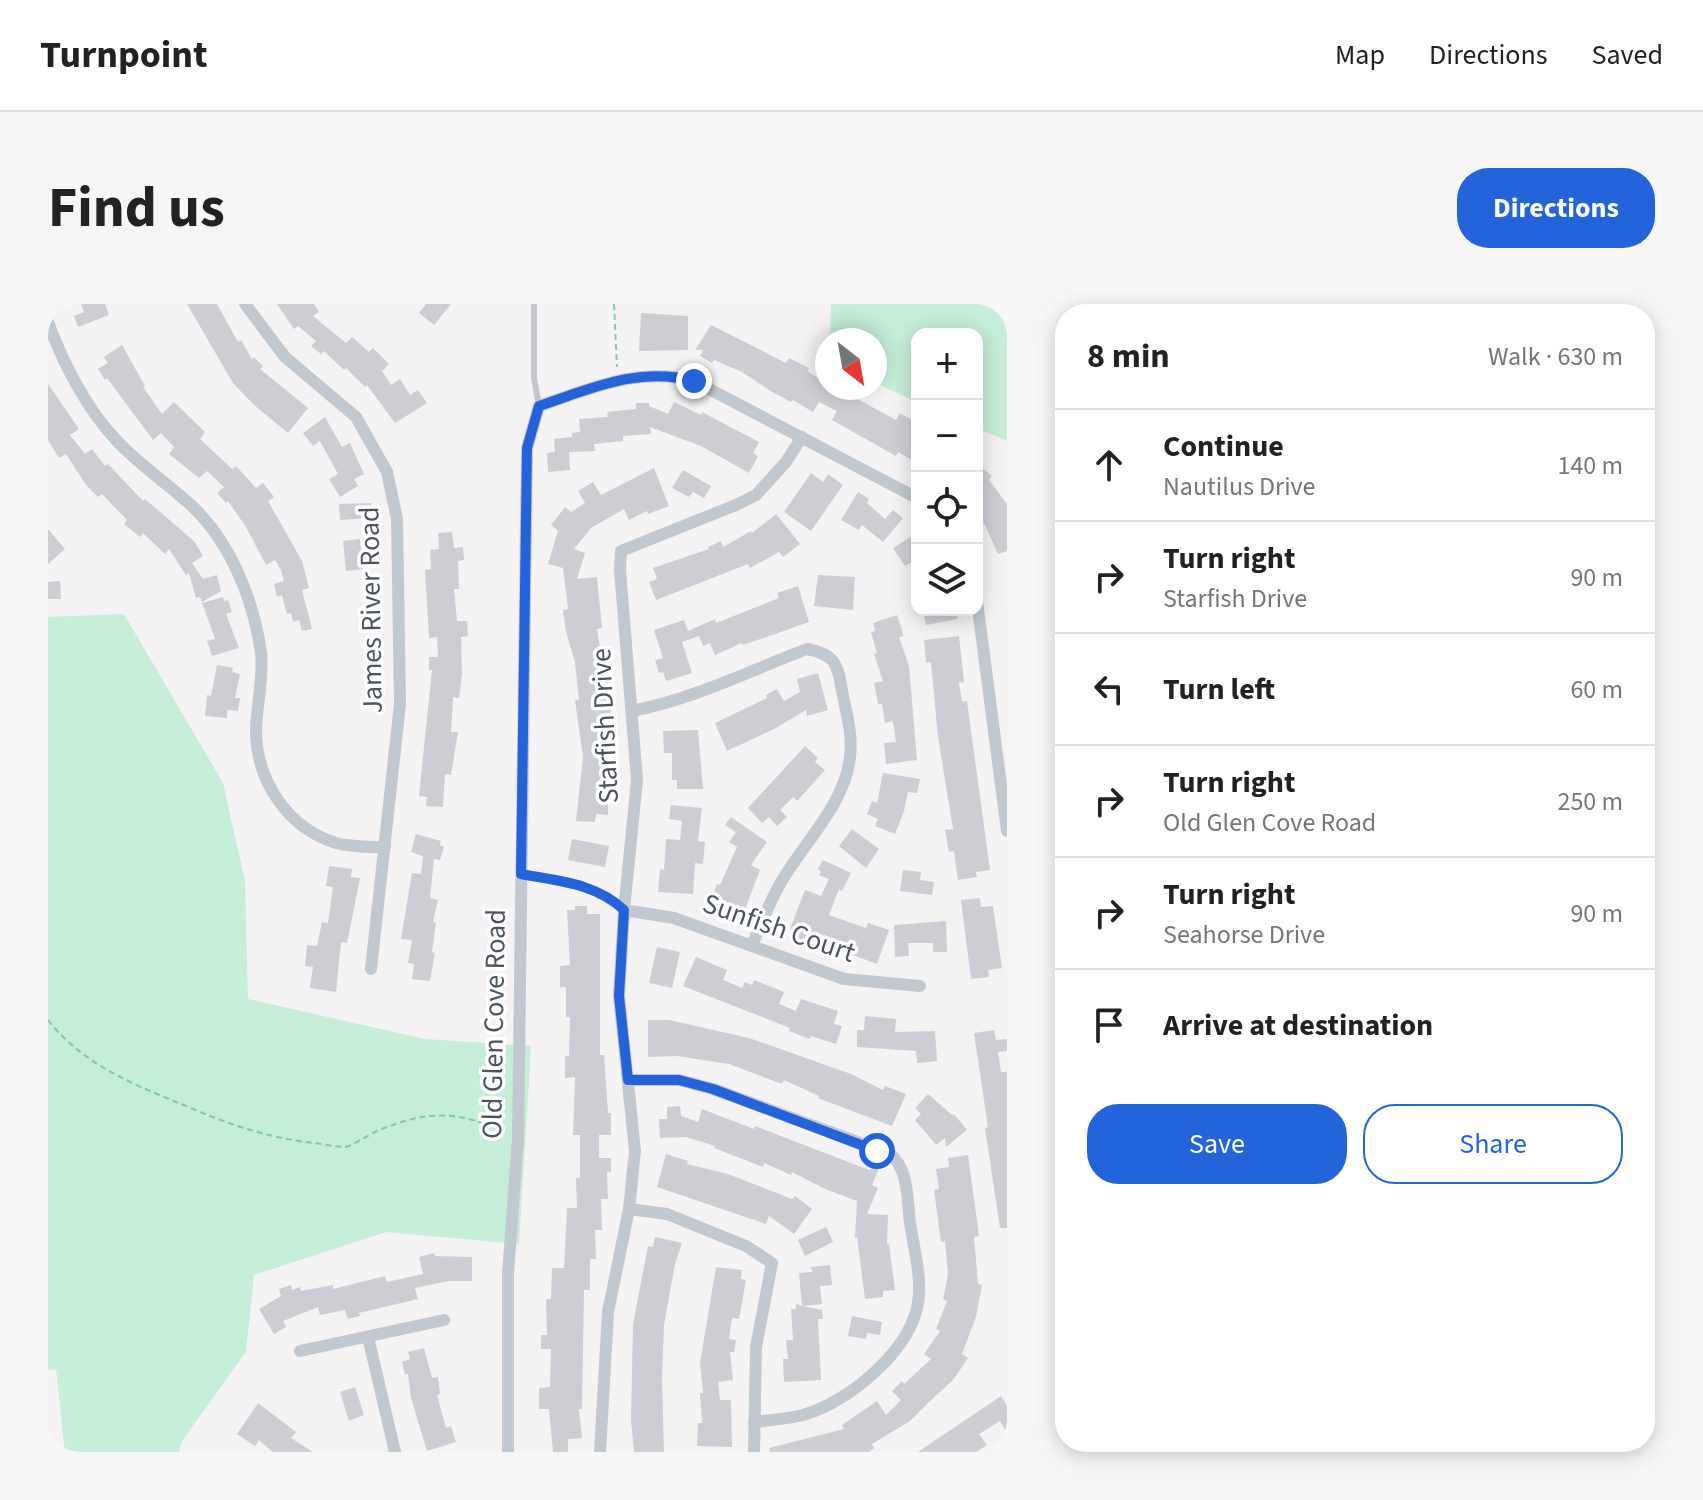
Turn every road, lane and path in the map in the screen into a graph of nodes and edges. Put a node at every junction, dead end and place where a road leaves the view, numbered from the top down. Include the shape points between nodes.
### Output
1 (245, 304) edge
2 (534, 304) edge
3 (614, 304) edge
4 (48, 322) edge
5 (618, 380) junction
6 (539, 406) junction
7 (802, 437) junction
8 (911, 495) edge
9 (979, 616) edge
10 (632, 711) junction
11 (1007, 831) edge
12 (385, 847) junction
13 (521, 874) junction
14 (624, 910) junction
15 (752, 945) junction
16 (371, 969) dead end
17 (920, 986) dead end
18 (48, 1020) edge
19 (628, 1080) junction
20 (518, 1139) junction
21 (629, 1209) junction
22 (444, 1320) dead end
23 (368, 1337) junction
24 (300, 1351) dead end
25 (754, 1422) junction
26 (395, 1452) edge
27 (508, 1452) edge
28 (600, 1452) edge
29 (754, 1452) edge

1 - 12 street, James River Road via 285,357 356,417 378,452 392,490 400,704
2 - 6 lane
3 - 5 path
4 - 12 street via 76,382 108,429 193,507 226,549 242,581 261,652 257,741 270,788 301,827 318,836 357,847
5 - 6 street
5 - 7 street via 653,374 694,381
6 - 13 street, Old Glen Cove Road via 527,448
7 - 8 street
7 - 10 street, Starfish Drive via 756,495 621,551
9 - 11 street
10 - 14 street, Starfish Drive via 637,780
10 - 15 street via 676,701 807,649 824,652 839,670 851,737 846,779 778,887
12 - 16 street, James River Road
13 - 14 path via 593,889
13 - 20 street, Old Glen Cove Road
14 - 15 street, Sunfish Court via 674,918
14 - 19 street, Starfish Drive via 619,996
15 - 17 street, Sunfish Court via 844,979
18 - 20 path via 70,1045 129,1083 280,1139 346,1147 405,1121 445,1115 469,1117
19 - 21 street, Starfish Drive via 635,1151
19 - 25 street via 679,1080 713,1089 890,1154 903,1170 919,1284 906,1334 890,1358 838,1398 803,1414
20 - 27 street, Old Glen Cove Road via 508,1273
21 - 25 street via 667,1214 746,1246 772,1263 756,1347
21 - 28 street, Starfish Drive via 608,1312
22 - 23 street
23 - 24 street
23 - 26 street
25 - 29 street

